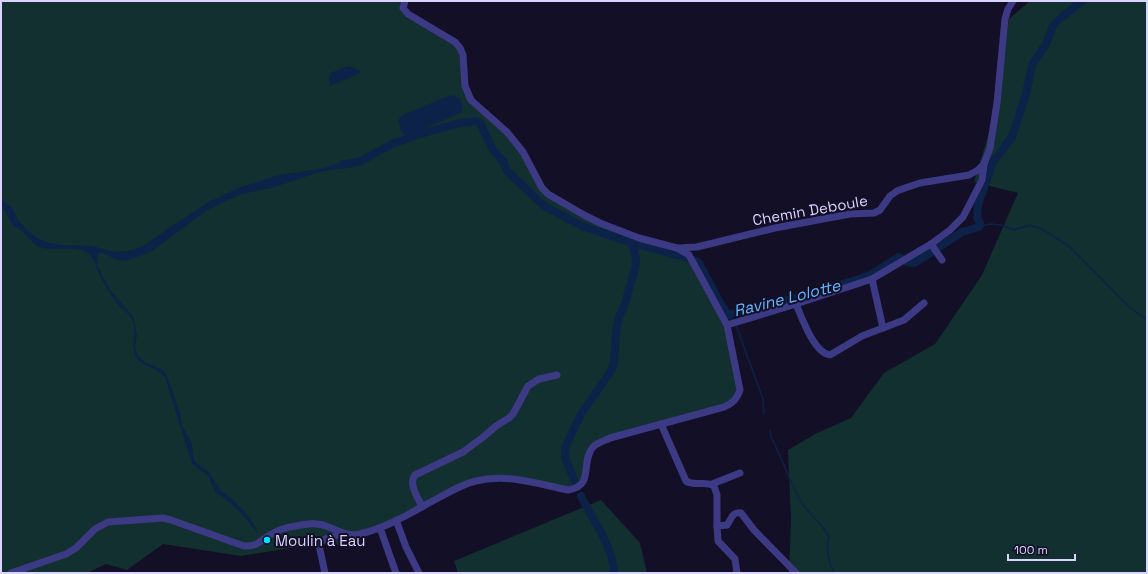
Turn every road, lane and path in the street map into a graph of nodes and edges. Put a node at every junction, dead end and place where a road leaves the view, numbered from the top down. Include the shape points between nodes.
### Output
1 (405, 1) edge
2 (1013, 1) edge
3 (984, 164) junction
4 (930, 244) junction
5 (677, 248) junction
6 (942, 260) dead end
7 (872, 279) junction
8 (924, 303) dead end
9 (796, 304) junction
10 (727, 325) junction
11 (883, 328) junction
12 (557, 375) dead end
13 (660, 424) junction
14 (740, 472) dead end
15 (712, 484) junction
16 (422, 507) junction
17 (396, 520) junction
18 (717, 526) junction
19 (380, 528) junction
20 (343, 534) junction
21 (11, 573) edge
22 (325, 573) edge
23 (396, 573) edge
24 (419, 573) edge
25 (737, 573) edge
26 (796, 573) edge

1 - 5 street via 404,8 408,14 455,42 460,48 463,55 464,86 471,100 511,137 548,194 584,215 623,232
2 - 3 street via 1005,19 993,131
3 - 4 street via 982,180 963,217
3 - 5 street, Chemin Deboule via 969,175 920,183 897,191 874,213 850,214 775,228 698,247
4 - 6 street
4 - 7 street
5 - 10 street via 687,252 692,258
7 - 9 street
7 - 11 street
8 - 11 street via 904,320
9 - 10 street
9 - 11 street via 812,339 830,355 855,340
10 - 13 street via 740,390 738,396 724,407
12 - 16 street via 539,379 528,386 510,418 463,452 414,475 411,480
13 - 15 street via 686,481 693,485
13 - 16 street via 596,444 588,454 584,479 575,489 568,490 520,479 494,478 458,487
14 - 15 street
15 - 18 street via 717,495
16 - 17 street
17 - 19 street
17 - 24 street
18 - 25 street via 718,541 735,559
18 - 26 street via 727,525 732,515 741,513
19 - 20 street via 358,534
19 - 23 street
20 - 21 street via 319,524 296,526 273,533 251,546 244,546 163,518 121,520 108,522 95,529 66,554
20 - 22 street via 326,538 319,545

